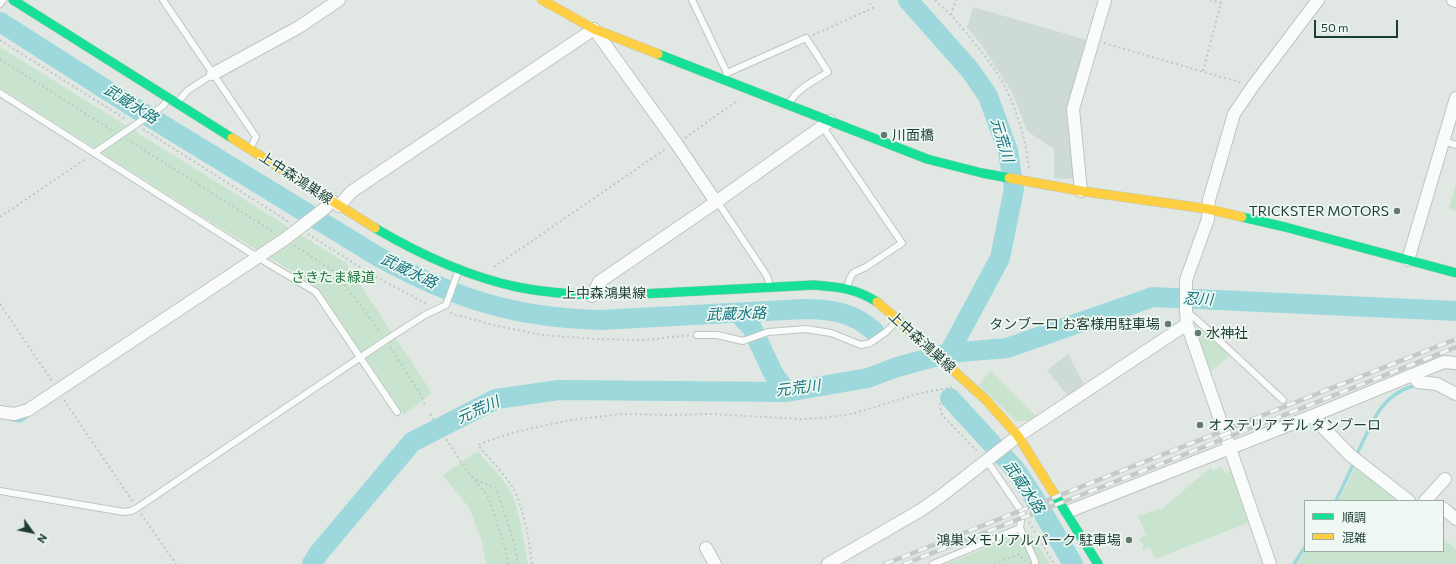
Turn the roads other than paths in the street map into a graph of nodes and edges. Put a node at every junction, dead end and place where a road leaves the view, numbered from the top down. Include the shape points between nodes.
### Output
1 (3, 0) edge
2 (14, 0) edge
3 (164, 0) edge
4 (339, 0) edge
5 (542, 0) edge
6 (692, 0) edge
7 (1105, 0) edge
8 (1318, 0) edge
9 (1453, 0) edge
10 (1456, 1) edge
11 (0, 4) edge
12 (594, 29) junction
13 (213, 74) junction
14 (726, 76) junction
15 (0, 93) edge
16 (1456, 98) edge
17 (173, 100) junction
18 (789, 104) junction
19 (826, 123) junction
20 (1443, 141) junction
21 (1456, 145) edge
22 (250, 149) junction
23 (94, 153) junction
24 (1081, 191) junction
25 (716, 202) junction
26 (332, 205) junction
27 (1208, 209) junction
28 (257, 257) junction
29 (1408, 260) junction
30 (459, 270) junction
31 (1456, 273) edge
32 (770, 286) junction
33 (846, 288) junction
34 (592, 296) junction
35 (1186, 311) junction
36 (902, 323) junction
37 (1187, 324) junction
38 (697, 335) road end
39 (361, 358) junction
40 (1456, 363) edge
41 (1413, 375) junction
42 (1456, 394) edge
43 (1283, 400) dead end
44 (0, 412) edge
45 (397, 412) dead end
46 (1312, 416) junction
47 (1014, 439) junction
48 (1230, 448) junction
49 (989, 459) junction
50 (1445, 479) dead end
51 (0, 491) edge
52 (1430, 499) edge
53 (1408, 500) edge
54 (1444, 509) edge
55 (1067, 512) junction
56 (1456, 519) edge
57 (1020, 528) junction
58 (706, 548) dead end
59 (716, 564) edge
60 (828, 564) edge
61 (933, 564) edge
62 (1035, 564) edge
63 (1098, 564) edge
64 (1270, 564) edge

1 - 11 lane
2 - 17 main road, 上中森鴻巣線
3 - 13 lane
4 - 13 street via 299,27
5 - 12 main road
6 - 14 lane
7 - 24 street via 1073,109
8 - 27 street via 1234,114
9 - 10 street
12 - 14 main road
12 - 25 street
12 - 26 street
13 - 17 lane
13 - 22 lane via 256,137
14 - 18 main road via 748,89
14 - 18 lane via 806,38 828,72 797,92
15 - 23 lane
16 - 20 street
17 - 22 main road, 上中森鴻巣線
17 - 23 lane
18 - 19 main road
19 - 24 main road via 927,159 982,173
19 - 25 street
19 - 33 lane via 902,243 854,274
20 - 21 lane
20 - 29 street
22 - 26 main road, 上中森鴻巣線
23 - 28 lane
24 - 27 main road
25 - 32 lane via 767,276
25 - 34 street via 599,282
26 - 28 street
26 - 30 main road, 上中森鴻巣線
27 - 29 main road
27 - 35 street via 1208,219 1186,280
28 - 39 lane via 316,292
28 - 44 street via 28,410 14,414
29 - 31 main road
30 - 34 main road, 上中森鴻巣線 via 532,290
30 - 39 lane via 446,305 425,315
32 - 33 main road, 上中森鴻巣線 via 814,285
32 - 34 main road, 上中森鴻巣線
33 - 36 main road, 上中森鴻巣線 via 866,296
35 - 37 street
35 - 43 lane
36 - 38 lane via 870,343 861,345 831,333 806,329 768,332 743,341 717,335
36 - 47 main road, 上中森鴻巣線 via 1001,416
37 - 47 street
37 - 48 street
39 - 45 lane
39 - 51 lane via 130,511
40 - 41 street via 1444,362
41 - 42 street via 1418,382 1437,384
41 - 46 street
46 - 48 street
46 - 53 street via 1350,455
47 - 49 street
47 - 55 main road, 上中森鴻巣線
48 - 55 street
48 - 64 street
49 - 57 lane via 1022,512
49 - 60 street via 921,510 845,559
50 - 52 street
54 - 56 street
55 - 63 main road, 上中森鴻巣線
57 - 61 lane
57 - 62 lane via 1036,561
58 - 59 street

